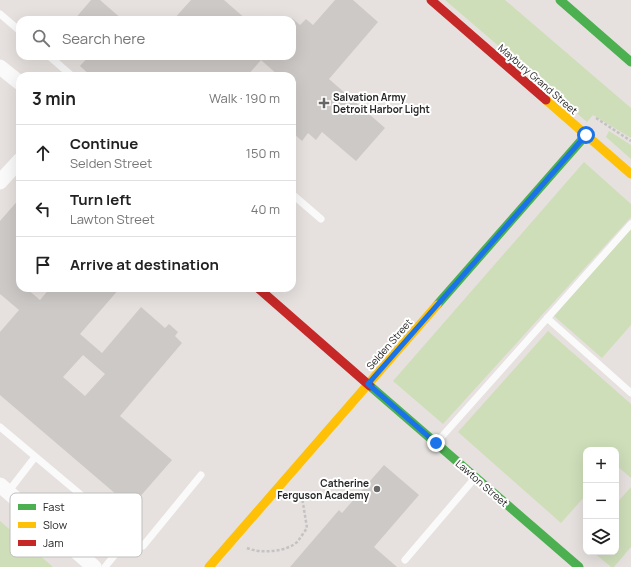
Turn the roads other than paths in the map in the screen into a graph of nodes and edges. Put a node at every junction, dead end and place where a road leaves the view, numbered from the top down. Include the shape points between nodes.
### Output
1 (431, 0) edge
2 (556, 2) edge
3 (0, 14) edge
4 (16, 28) edge
5 (54, 60) edge
6 (631, 62) edge
7 (0, 67) edge
8 (67, 72) edge
9 (16, 80) edge
10 (586, 135) junction
11 (16, 164) edge
12 (631, 174) edge
13 (0, 182) edge
14 (296, 197) edge
15 (321, 219) dead end
16 (631, 224) edge
17 (263, 292) edge
18 (547, 318) junction
19 (368, 384) junction
20 (631, 393) edge
21 (0, 427) edge
22 (436, 443) junction
23 (35, 457) junction
24 (201, 475) dead end
25 (476, 477) junction
26 (4, 488) edge
27 (78, 493) edge
28 (142, 545) edge
29 (83, 557) edge
30 (113, 557) edge
31 (405, 560) dead end
32 (94, 567) edge
33 (105, 567) edge
34 (209, 567) edge
35 (579, 567) edge

1 - 10 main road, Maybury Grand Street
2 - 6 main road
3 - 4 lane
5 - 8 lane
7 - 9 street
10 - 12 main road, Maybury Grand Street
10 - 19 main road, Selden Street
11 - 13 street
14 - 15 lane
16 - 18 lane
17 - 19 main road, Lawton Street
18 - 20 lane
18 - 22 lane
19 - 22 main road, Lawton Street
19 - 34 main road, Selden Street
21 - 23 lane
22 - 25 main road, Lawton Street
23 - 26 lane
23 - 27 lane
24 - 28 lane
25 - 31 lane
25 - 35 main road, Lawton Street
29 - 32 street
30 - 33 lane

